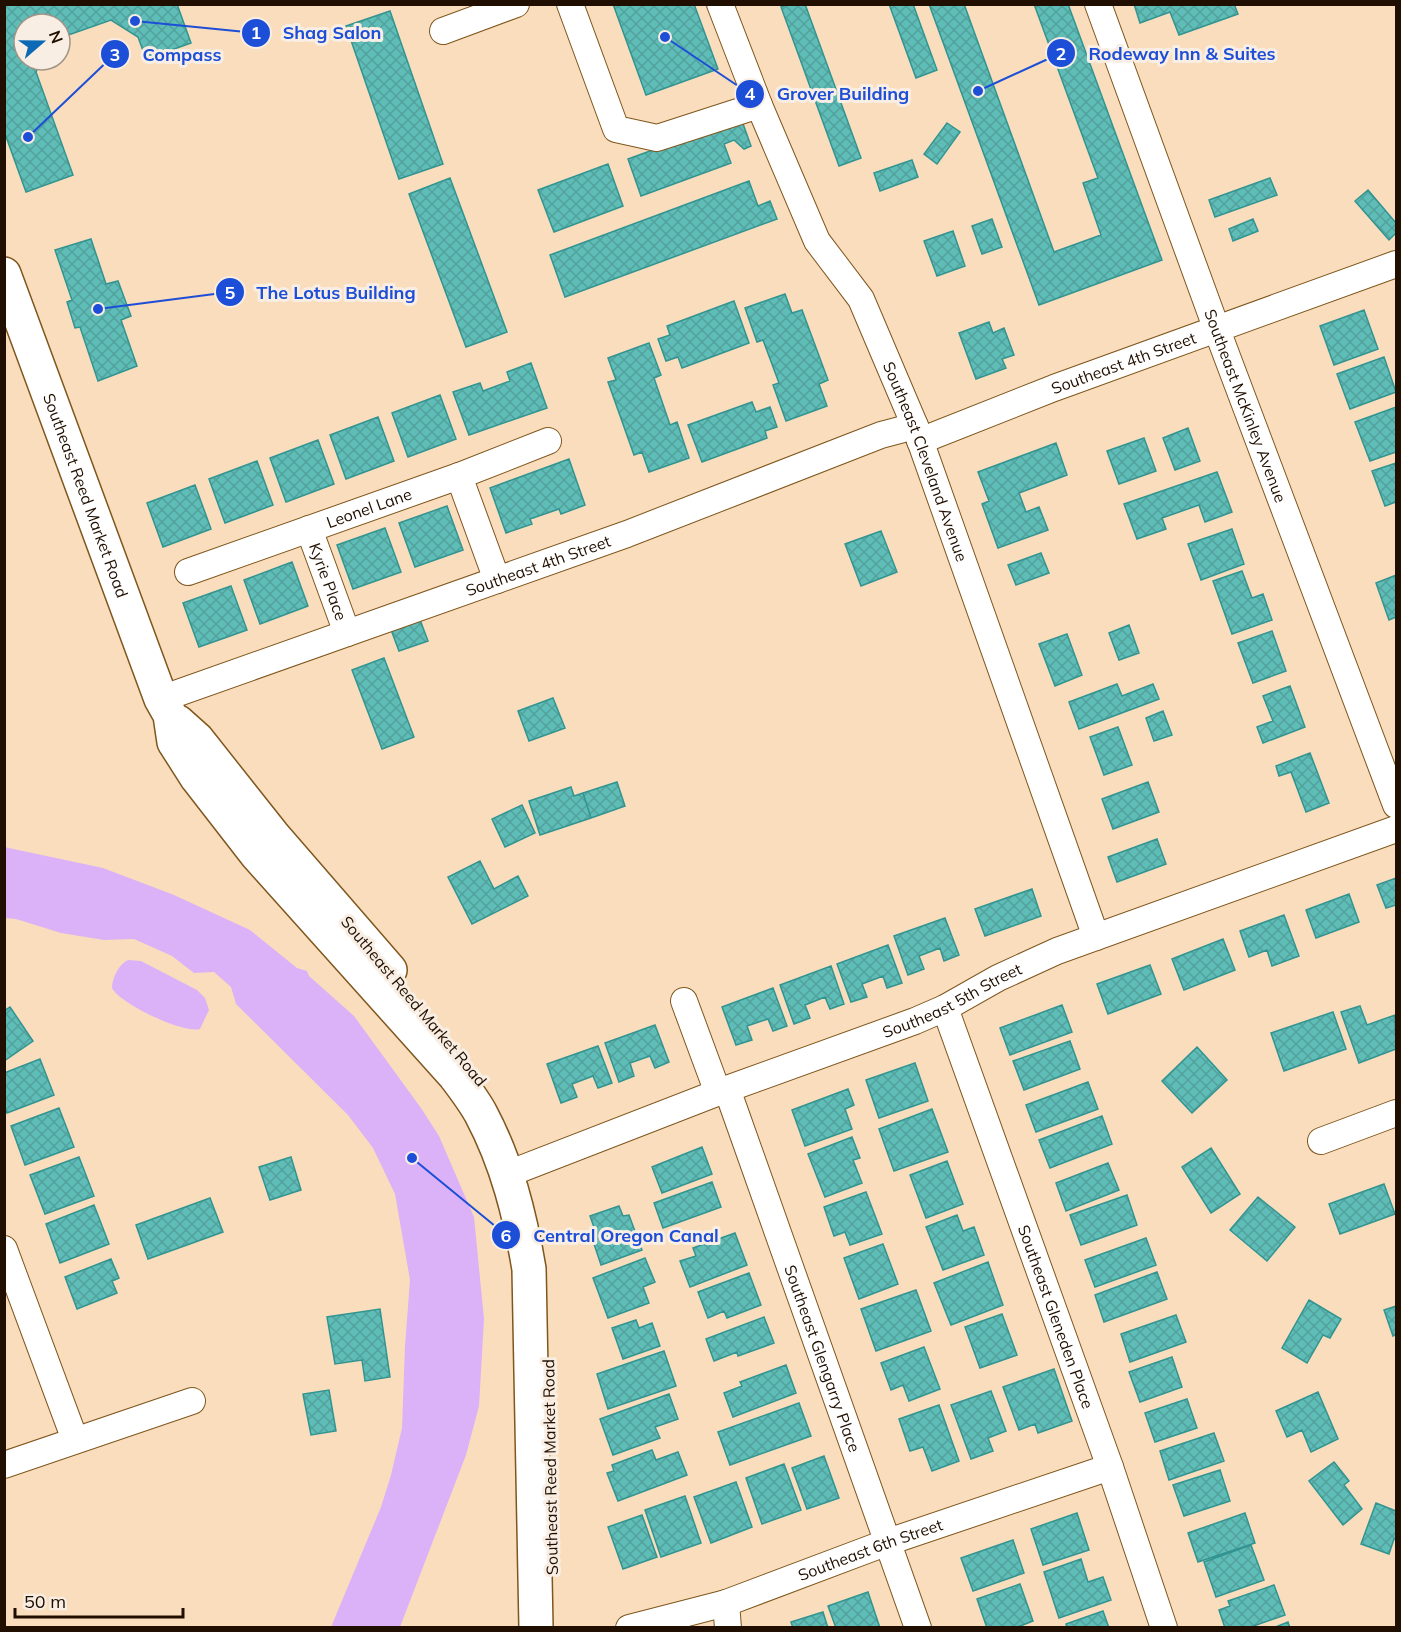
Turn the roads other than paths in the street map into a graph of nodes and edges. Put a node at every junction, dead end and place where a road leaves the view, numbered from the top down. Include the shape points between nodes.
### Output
1 (516, 4) edge
2 (570, 4) edge
3 (720, 4) edge
4 (1098, 4) edge
5 (443, 32) dead end
6 (759, 105) junction
7 (1396, 264) edge
8 (4, 274) edge
9 (1217, 330) junction
10 (917, 433) junction
11 (548, 441) dead end
12 (459, 476) junction
13 (309, 529) junction
14 (188, 572) dead end
15 (497, 580) junction
16 (347, 633) junction
17 (165, 707) junction
18 (1396, 805) edge
19 (1396, 829) edge
20 (1096, 937) junction
21 (684, 1001) dead end
22 (945, 1008) junction
23 (723, 1091) junction
24 (1396, 1113) edge
25 (1321, 1141) dead end
26 (517, 1170) junction
27 (4, 1249) edge
28 (192, 1401) dead end
29 (75, 1440) junction
30 (4, 1465) edge
31 (1110, 1467) junction
32 (888, 1542) junction
33 (727, 1615) edge
34 (536, 1628) edge
35 (555, 1628) edge
36 (629, 1628) edge
37 (918, 1628) edge
38 (1164, 1628) edge

1 - 5 street
2 - 6 street via 616,129 657,138
3 - 6 street, Southeast Cleveland Avenue
4 - 9 street, Southeast McKinley Avenue
6 - 10 street, Southeast Cleveland Avenue via 817,241 861,299
7 - 9 street, Southeast 4th Street
8 - 17 main road, Southeast Reed Market Road
9 - 10 street, Southeast 4th Street
9 - 18 street, Southeast McKinley Avenue
10 - 15 street, Southeast 4th Street via 881,435
10 - 20 street, Southeast Cleveland Avenue
11 - 12 street, Leonel Lane
12 - 13 street, Leonel Lane
12 - 15 street
13 - 14 street, Leonel Lane
13 - 16 street, Kyrie Place
15 - 16 street, Southeast 4th Street
16 - 17 street, Southeast 4th Street
17 - 26 main road, Southeast Reed Market Road via 174,742 197,778 256,854 455,1076
19 - 20 street, Southeast 5th Street
20 - 22 street, Southeast 5th Street via 998,978
21 - 23 street, Southeast Glengarry Place
22 - 23 street, Southeast 5th Street
22 - 31 street, Southeast Gleneden Place
23 - 26 street, Southeast 5th Street
23 - 32 street, Southeast Glengarry Place
24 - 25 street
26 - 34 main road, Southeast Reed Market Road via 529,1269
26 - 35 main road, Southeast Reed Market Road via 538,1214 548,1266 548,1430
27 - 29 street
28 - 29 street
29 - 30 street
31 - 32 street, Southeast 6th Street
31 - 38 street, Southeast Gleneden Place
32 - 33 street, Southeast 6th Street
32 - 37 street, Southeast Glengarry Place
33 - 36 street, Southeast 6th Street

